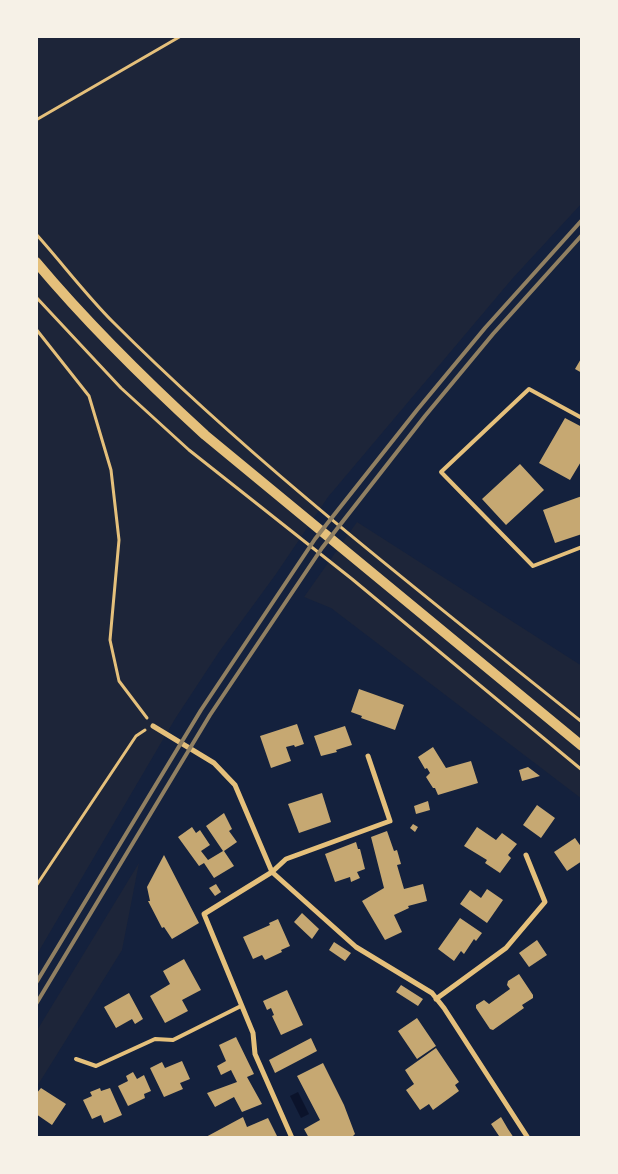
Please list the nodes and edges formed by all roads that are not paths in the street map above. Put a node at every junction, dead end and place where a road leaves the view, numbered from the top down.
1 (36, 262) edge
2 (582, 418) edge
3 (582, 547) edge
4 (153, 726) road end
5 (582, 746) edge
6 (368, 756) dead end
7 (526, 855) dead end
8 (272, 872) junction
9 (436, 999) junction
10 (241, 1006) junction
11 (76, 1059) dead end
12 (292, 1138) edge
13 (528, 1138) edge

1 - 5 main road
2 - 3 lane
4 - 8 street
6 - 8 street
7 - 9 street
8 - 9 street
8 - 10 street
9 - 13 street
10 - 11 lane
10 - 12 street

